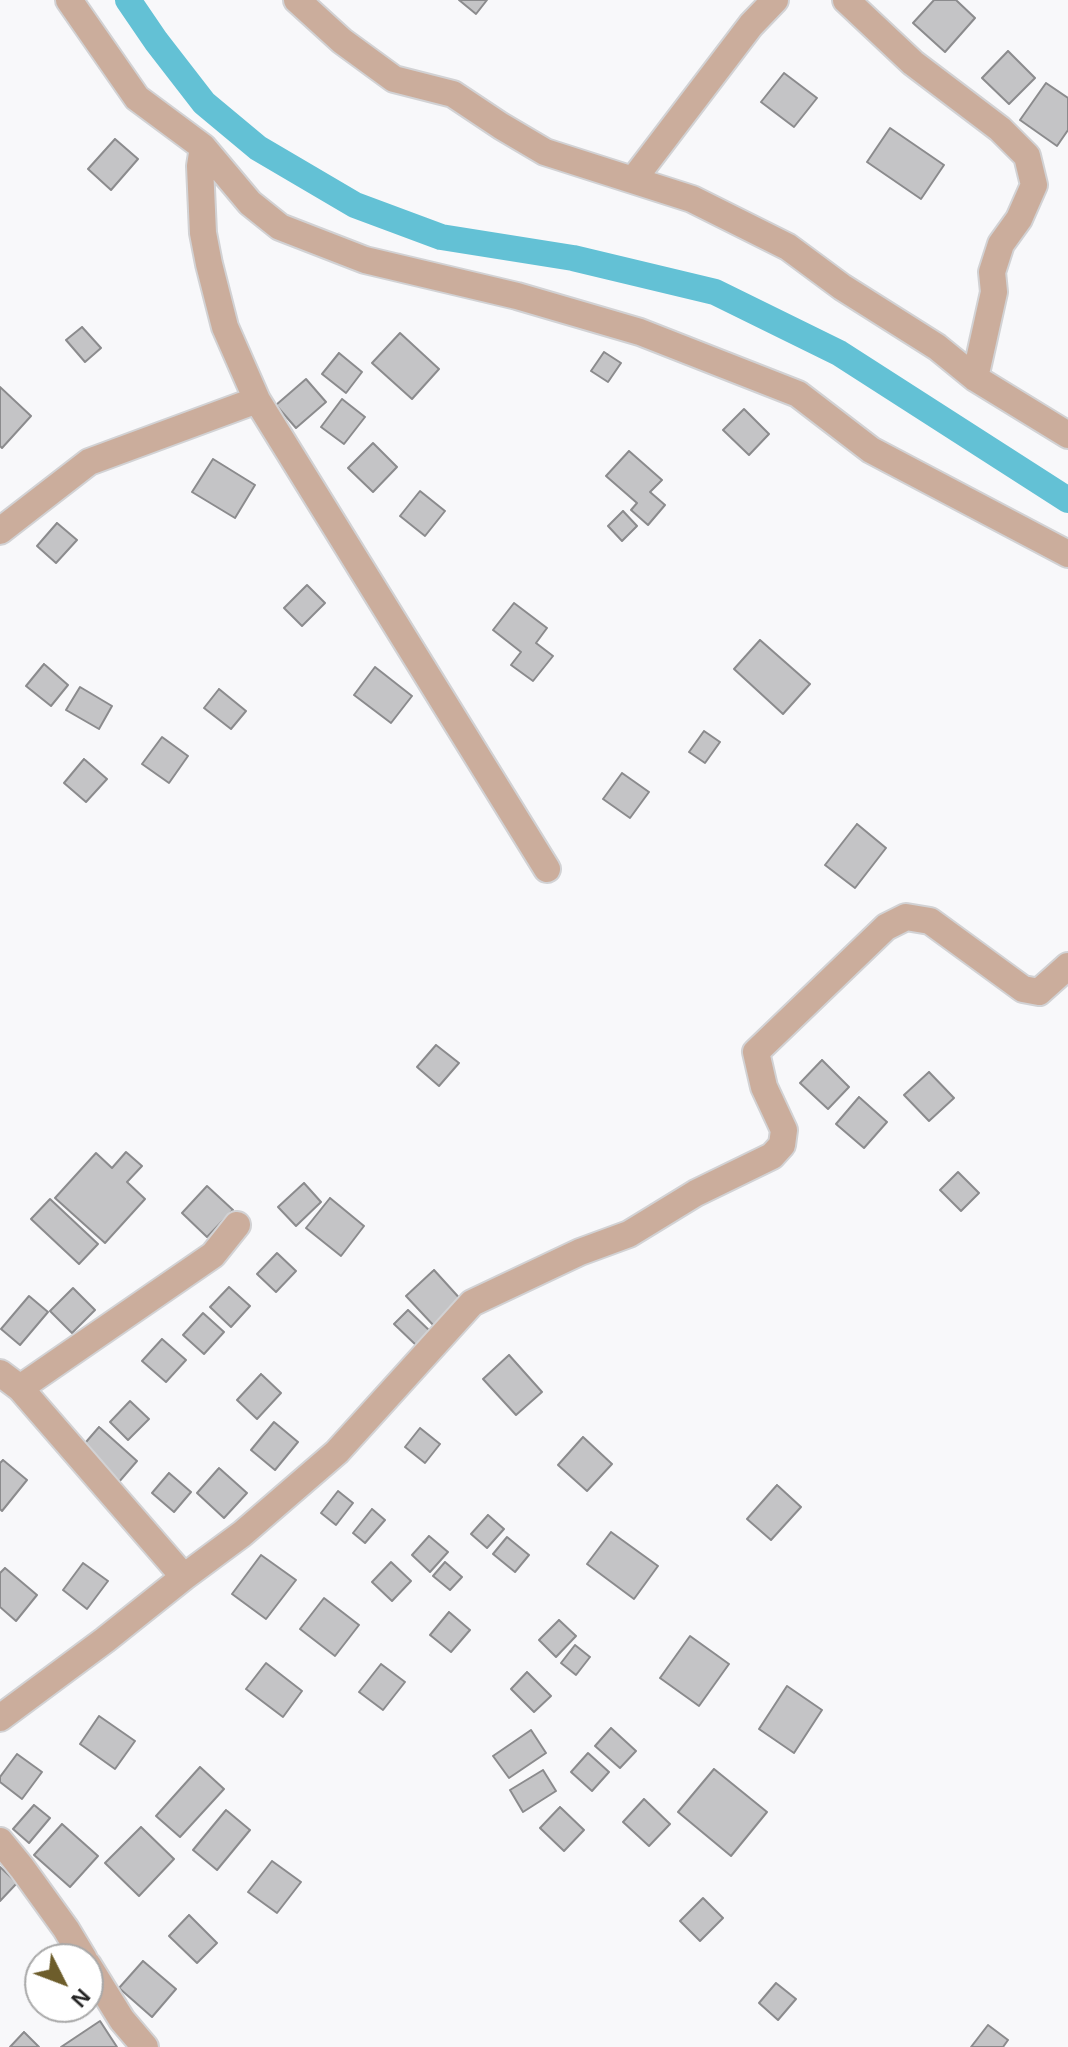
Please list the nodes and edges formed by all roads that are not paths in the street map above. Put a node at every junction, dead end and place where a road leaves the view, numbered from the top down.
1 (69, 0) edge
2 (297, 0) edge
3 (775, 0) edge
4 (846, 0) edge
5 (203, 147) junction
6 (633, 180) junction
7 (975, 378) junction
8 (257, 400) junction
9 (1068, 435) edge
10 (0, 531) edge
11 (1068, 554) edge
12 (547, 869) dead end
13 (1068, 966) edge
14 (237, 1225) dead end
15 (10, 1380) edge
16 (184, 1577) junction
17 (0, 1718) edge
18 (0, 1841) edge
19 (74, 1943) edge
20 (104, 1991) edge
21 (145, 2047) edge

1 - 5 street
2 - 6 street
3 - 6 street
4 - 7 street
5 - 8 street
5 - 11 street
6 - 7 street
7 - 9 street
8 - 10 street
8 - 12 street
13 - 16 street
14 - 15 street
15 - 16 street
16 - 17 street
18 - 19 street
20 - 21 street

